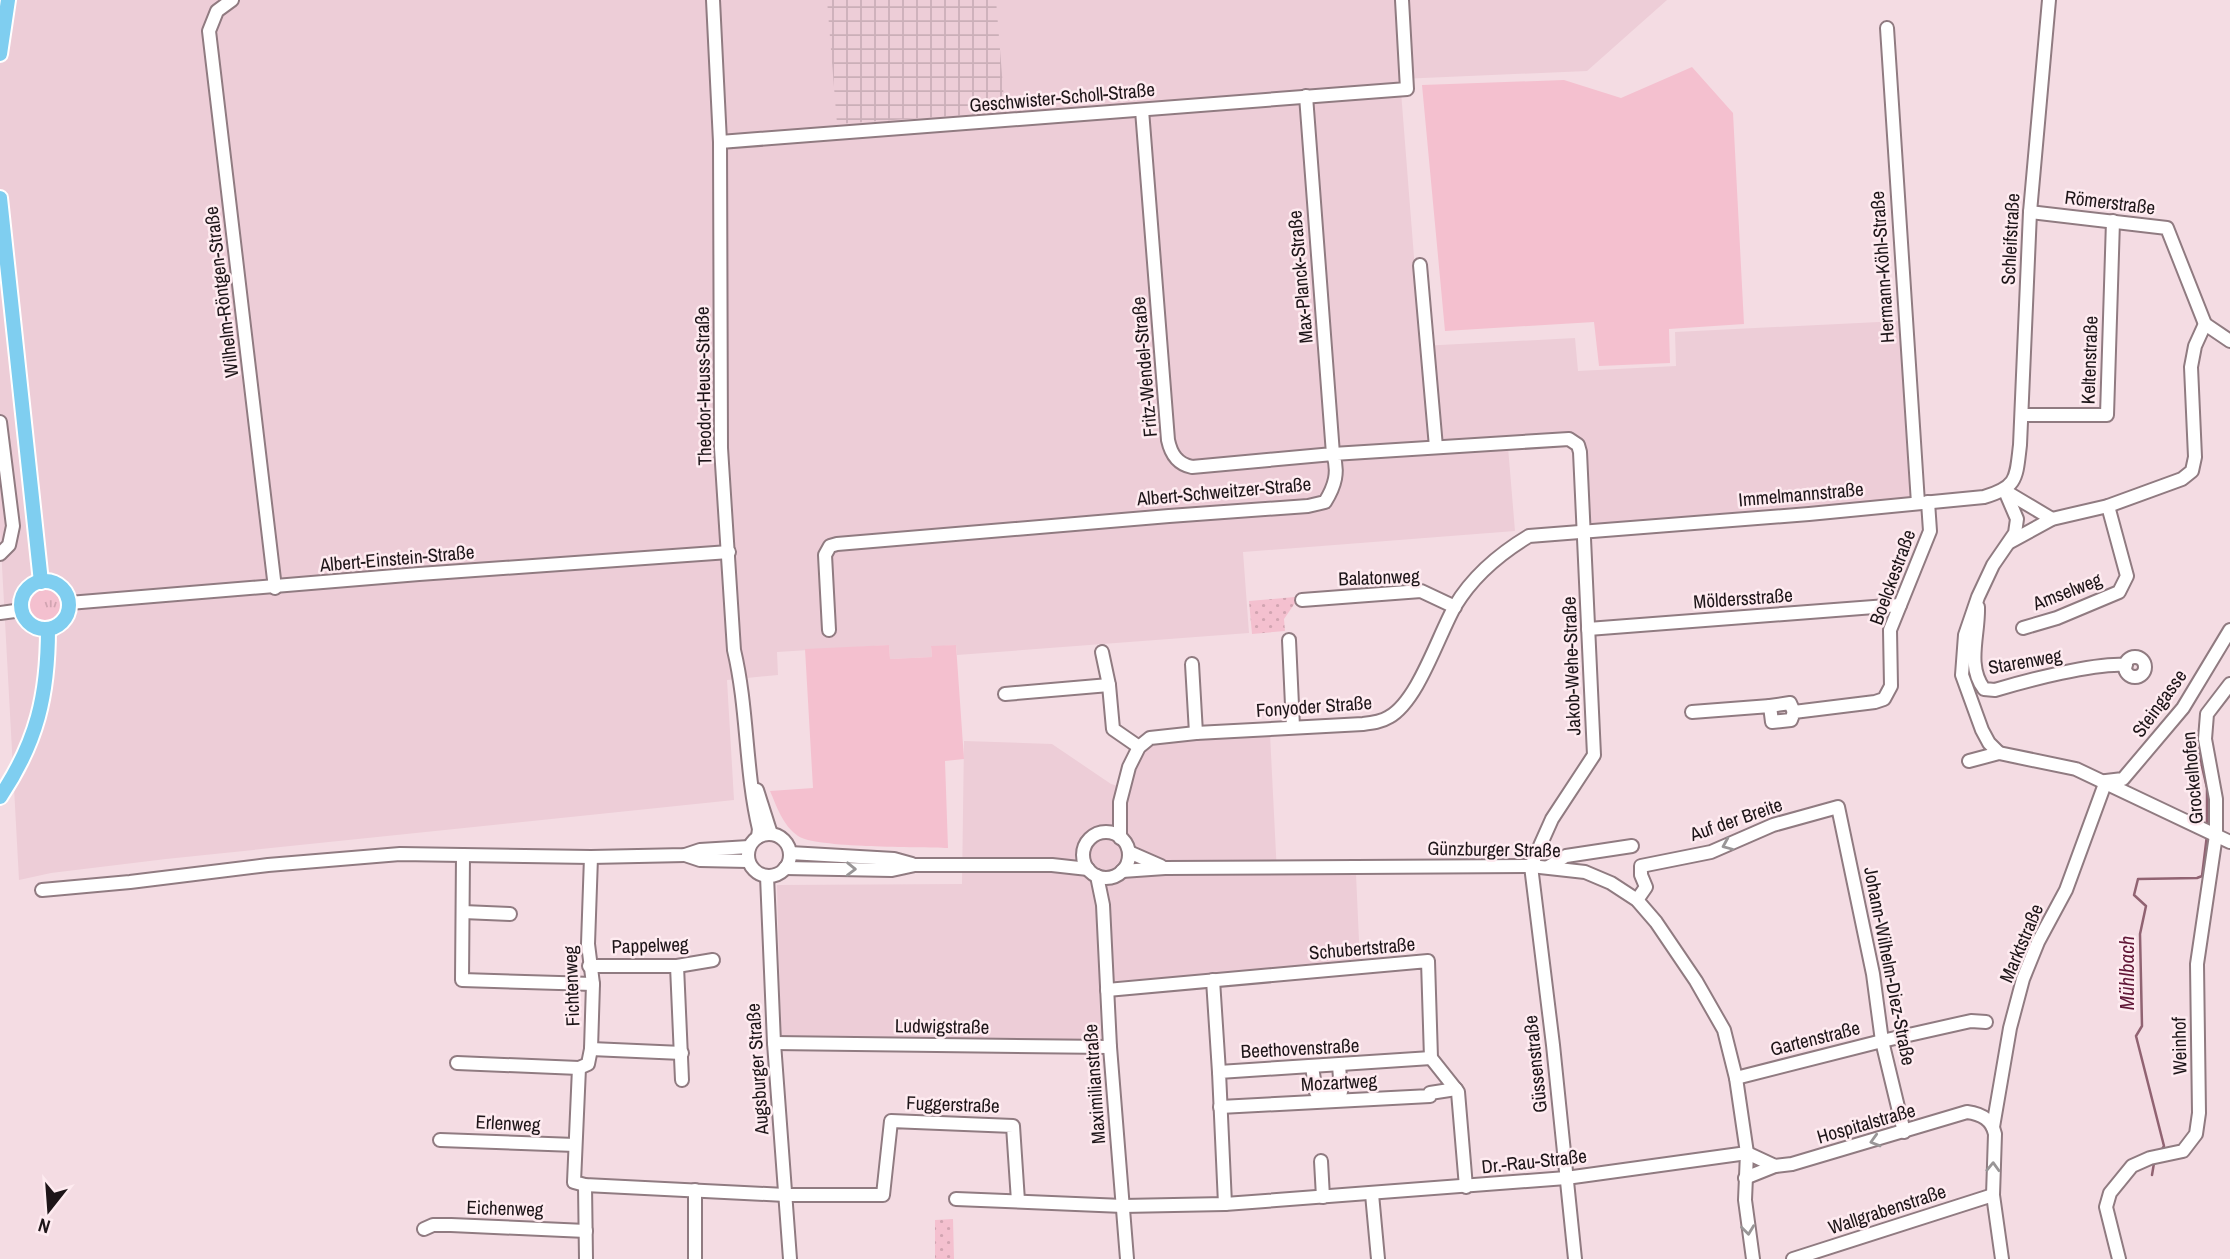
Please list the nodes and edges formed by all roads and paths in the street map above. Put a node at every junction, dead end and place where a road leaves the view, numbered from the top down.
1 (8, 0) edge
2 (232, 0) edge
3 (713, 0) edge
4 (1402, 0) edge
5 (2049, 0) edge
6 (1886, 28) dead end
7 (0, 54) edge
8 (1306, 96) junction
9 (1142, 110) junction
10 (720, 142) junction
11 (0, 198) edge
12 (2030, 212) junction
13 (2113, 221) junction
14 (1420, 265) dead end
15 (2205, 324) junction
16 (2230, 341) edge
17 (2022, 415) junction
18 (0, 422) edge
19 (1436, 447) junction
20 (1333, 454) junction
21 (2005, 491) junction
22 (1923, 503) junction
23 (2108, 506) junction
24 (2052, 519) junction
25 (1585, 531) junction
26 (2010, 542) junction
27 (729, 552) junction
28 (0, 554) edge
29 (41, 582) junction
30 (275, 588) junction
31 (1978, 597) junction
32 (1302, 600) dead end
33 (69, 603) junction
34 (1900, 605) junction
35 (1455, 607) junction
36 (22, 611) junction
37 (0, 613) edge
38 (2023, 628) dead end
39 (48, 629) junction
40 (1588, 629) junction
41 (829, 630) dead end
42 (2230, 630) edge
43 (1289, 640) dead end
44 (1102, 652) dead end
45 (1192, 664) dead end
46 (2126, 665) dead end
47 (2230, 684) edge
48 (1109, 685) junction
49 (1005, 694) dead end
50 (1692, 712) dead end
51 (1293, 727) junction
52 (1196, 733) junction
53 (1139, 747) junction
54 (1999, 753) junction
55 (1969, 761) dead end
56 (748, 771) junction
57 (2106, 781) junction
58 (0, 797) edge
59 (1119, 802) junction
60 (1838, 807) joint
61 (1103, 832) junction
62 (2211, 833) junction
63 (771, 834) junction
64 (1120, 838) junction
65 (2230, 842) edge
66 (1632, 846) dead end
67 (752, 848) junction
68 (1084, 851) junction
69 (1129, 852) junction
70 (790, 853) junction
71 (463, 855) junction
72 (591, 857) junction
73 (1052, 864) junction
74 (915, 865) junction
75 (1531, 866) junction
76 (1548, 867) junction
77 (785, 868) junction
78 (1165, 868) junction
79 (1122, 871) junction
80 (1098, 874) junction
81 (767, 876) junction
82 (42, 890) dead end
83 (1637, 900) junction
84 (463, 912) junction
85 (510, 914) dead end
86 (713, 961) dead end
87 (589, 966) junction
88 (677, 966) junction
89 (1213, 981) junction
90 (593, 984) junction
91 (1107, 990) junction
92 (1986, 1022) dead end
93 (1882, 1041) junction
94 (774, 1043) junction
95 (1110, 1048) junction
96 (591, 1049) junction
97 (682, 1053) junction
98 (1431, 1058) junction
99 (457, 1063) dead end
100 (1339, 1065) junction
101 (1312, 1067) junction
102 (579, 1068) junction
103 (1219, 1072) junction
104 (1736, 1079) junction
105 (682, 1080) dead end
106 (1456, 1089) junction
107 (2001, 1094) junction
108 (1220, 1107) junction
109 (1967, 1112) junction
110 (1990, 1123) junction
111 (1904, 1132) junction
112 (440, 1140) dead end
113 (575, 1146) junction
114 (1747, 1153) junction
115 (1321, 1161) dead end
116 (1775, 1166) junction
117 (1566, 1178) junction
118 (1745, 1178) junction
119 (585, 1185) junction
120 (1466, 1187) junction
121 (695, 1190) junction
122 (1372, 1194) junction
123 (785, 1195) junction
124 (1993, 1195) junction
125 (1324, 1197) junction
126 (956, 1199) dead end
127 (1018, 1201) junction
128 (1225, 1204) junction
129 (1123, 1206) junction
130 (424, 1229) dead end
131 (586, 1231) junction
132 (586, 1259) edge
133 (695, 1259) edge
134 (790, 1259) edge
135 (1127, 1259) edge
136 (1378, 1259) edge
137 (1575, 1259) edge
138 (1753, 1259) edge
139 (1793, 1259) edge
140 (2002, 1259) edge
141 (2119, 1259) edge

1 - 7 main road
2 - 30 street, Wilhelm-Röntgen-Straße
3 - 10 street, Theodor-Heuss-Straße
4 - 8 street, Geschwister-Scholl-Straße
5 - 12 street, Schleifstraße
6 - 22 street, Hermann-Köhl-Straße
8 - 9 street, Geschwister-Scholl-Straße
8 - 20 street, Max-Planck-Straße
9 - 10 street, Geschwister-Scholl-Straße
9 - 20 street, Fritz-Wendel-Straße
10 - 27 street, Theodor-Heuss-Straße
11 - 29 main road
12 - 13 street, Römerstraße
12 - 17 street, Schleifstraße
13 - 15 street, Römerstraße
13 - 17 street, Keltenstraße
14 - 19 street
15 - 16 street
15 - 23 street
17 - 21 street, Schleifstraße
18 - 28 street
19 - 20 street
19 - 25 street
20 - 41 street, Albert-Schweitzer-Straße
21 - 22 street, Immelmannstraße
21 - 24 street
21 - 26 street
22 - 25 street, Immelmannstraße
22 - 34 street, Boelckestraße
23 - 24 street
23 - 38 street, Amselweg
24 - 26 street
25 - 35 street, Fonyoder Straße
25 - 40 street, Jakob-Wehe-Straße
26 - 31 street
27 - 30 street, Albert-Einstein-Straße
27 - 56 street, Theodor-Heuss-Straße
29 - 33 main road
29 - 36 main road
30 - 33 street, Albert-Einstein-Straße
31 - 46 street, Starenweg
31 - 54 street
32 - 35 street, Balatonweg
33 - 39 main road
34 - 40 street, Möldersstraße
34 - 50 street, Boelckestraße
35 - 51 street, Fonyoder Straße
36 - 37 street
36 - 39 main road
39 - 58 main road
40 - 75 street, Jakob-Wehe-Straße
42 - 57 street, Steingasse
43 - 51 street
44 - 48 street
45 - 52 street
47 - 62 street, Grockelhofen
48 - 49 street
48 - 53 street
51 - 52 street, Fonyoder Straße
52 - 53 street, Fonyoder Straße
53 - 59 street
54 - 55 street
54 - 57 street
56 - 63 street, Theodor-Heuss-Straße
56 - 67 street, Theodor-Heuss-Straße
57 - 62 street
57 - 107 street, Marktstraße
59 - 61 street
59 - 64 street
60 -> 83 street, Auf der Breite
60 - 93 street, Johann-Wilhelm-Diez-Straße
61 - 64 street
61 - 68 street
62 - 65 street
62 - 141 street, Weinhof
63 - 67 street
63 - 70 street
64 - 69 street
66 - 76 street
67 - 72 street
67 - 81 street
68 - 73 street
68 - 80 street
69 - 78 street, Günzburger Straße
69 - 79 street
70 - 74 street
70 - 77 street
71 - 72 street
71 - 82 street
71 - 84 street
72 - 87 street, Fichtenweg
73 - 74 street
73 - 80 street
77 -> 74 street
75 - 76 street, Günzburger Straße
75 - 78 street, Günzburger Straße
75 - 117 street, Güssenstraße
76 - 83 street, Günzburger Straße
77 - 81 street
78 - 79 street, Günzburger Straße
79 - 80 street
80 - 91 street, Maximilianstraße
81 - 94 street, Augsburger Straße
83 - 104 street, Günzburger Straße
84 - 85 street
84 - 90 street
86 - 88 street, Pappelweg
87 - 88 street, Pappelweg
87 - 90 street, Fichtenweg
88 - 97 street
89 - 91 street, Schubertstraße
89 - 98 street, Schubertstraße
89 - 103 street
90 - 96 street, Fichtenweg
91 - 95 street, Maximilianstraße
92 - 93 street, Gartenstraße
93 - 104 street, Gartenstraße
93 - 111 street, Johann-Wilhelm-Diez-Straße
94 - 95 street, Ludwigstraße
94 - 123 street, Augsburger Straße
95 - 129 street, Maximilianstraße
96 - 97 street
96 - 102 street, Fichtenweg
97 - 105 street
98 - 100 street, Beethovenstraße
98 - 106 street
99 - 102 street
100 - 101 street, Beethovenstraße
100 - 101 street
101 - 103 street, Beethovenstraße
102 - 113 street, Fichtenweg
103 - 108 street, Beethovenstraße
104 - 114 street, Günzburger Straße
106 - 108 street, Mozartweg
106 - 120 street
107 - 109 street, Hospitalstraße
107 - 110 street, Marktstraße
108 - 128 street, Beethovenstraße
109 - 110 street
109 - 111 street, Hospitalstraße
124 -> 110 street, Marktstraße
111 -> 116 street, Hospitalstraße
112 - 113 street, Erlenweg
113 - 119 street, Fichtenweg
114 - 116 street
114 - 117 street, Dr.-Rau-Straße
114 - 118 street, Günzburger Straße
115 - 125 street
116 - 118 street, Hospitalstraße
117 - 120 street, Dr.-Rau-Straße
117 - 137 street, Güssenstraße
118 -> 138 street, Günzburger Straße
119 - 121 street
119 - 131 street
120 - 122 street, Dr.-Rau-Straße
121 - 123 street
121 - 133 street
122 - 125 street, Dr.-Rau-Straße
122 - 136 street
123 - 127 street, Fuggerstraße
123 - 134 street, Augsburger Straße
124 - 139 street, Wallgrabenstraße
124 - 140 street, Marktstraße
125 - 128 street, Dr.-Rau-Straße
126 - 127 street, Dr.-Rau-Straße
127 - 129 street, Dr.-Rau-Straße
128 - 129 street, Dr.-Rau-Straße
129 - 135 street, Maximilianstraße
130 - 131 street, Eichenweg
131 - 132 street

